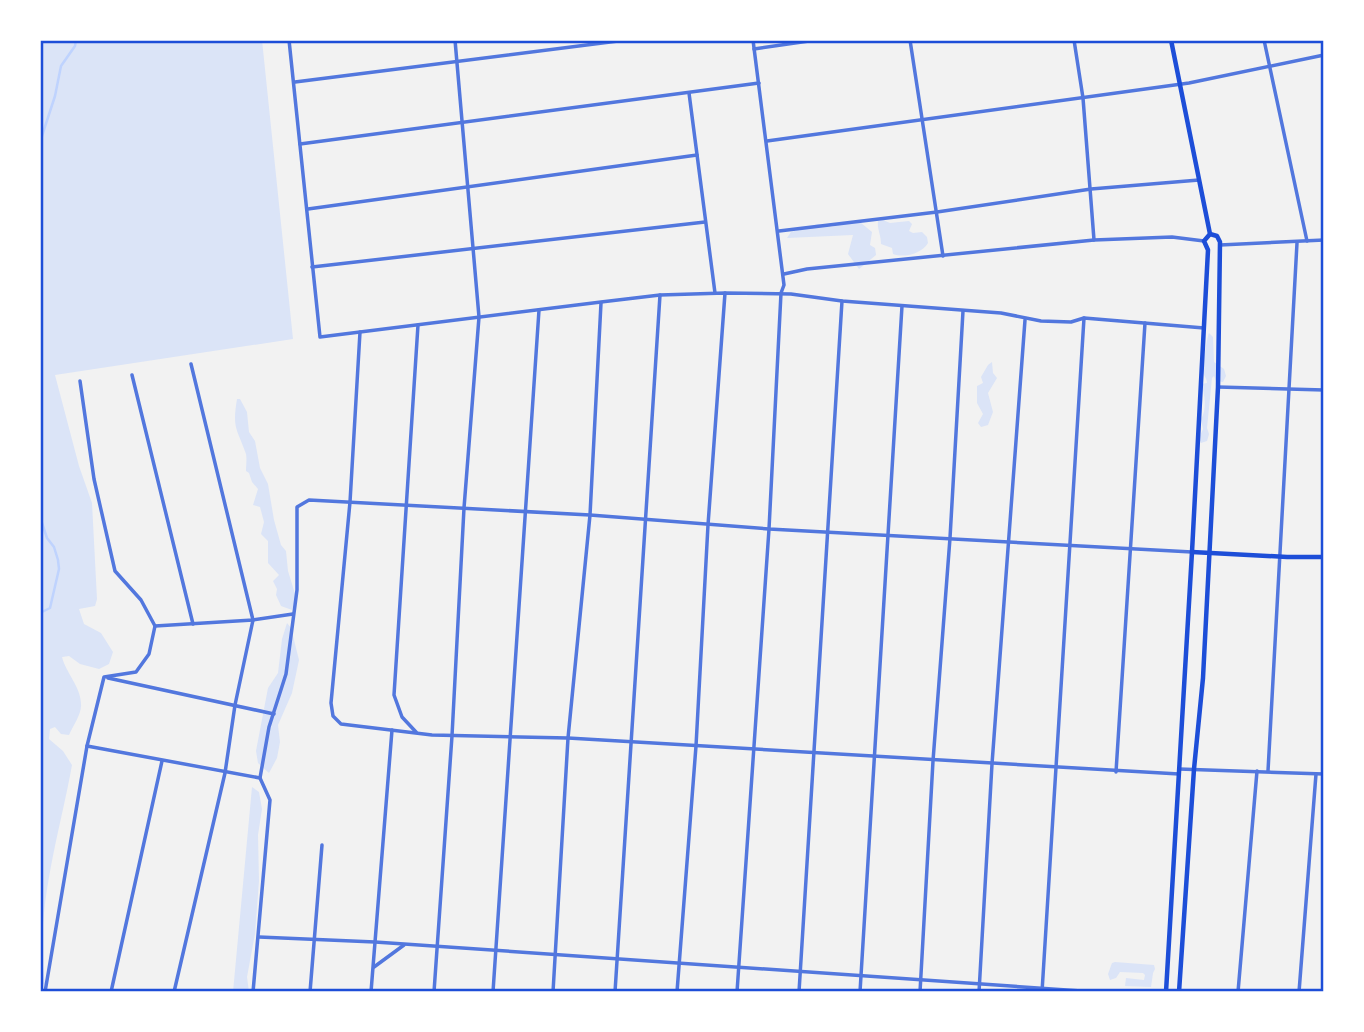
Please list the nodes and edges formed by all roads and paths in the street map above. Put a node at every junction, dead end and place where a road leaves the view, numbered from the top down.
1 (289, 40) edge
2 (455, 40) edge
3 (626, 40) edge
4 (753, 40) edge
5 (816, 40) edge
6 (910, 40) edge
7 (1074, 40) edge
8 (1171, 40) edge
9 (1264, 40) edge
10 (754, 49) junction
11 (1324, 55) edge
12 (457, 61) junction
13 (1270, 66) junction
14 (295, 82) junction
15 (759, 83) junction
16 (1181, 84) junction
17 (689, 93) junction
18 (1083, 98) junction
19 (923, 120) junction
20 (462, 123) junction
21 (767, 141) junction
22 (300, 144) junction
23 (697, 155) junction
24 (1199, 180) junction
25 (468, 187) junction
26 (1091, 188) junction
27 (308, 209) junction
28 (937, 212) junction
29 (705, 222) junction
30 (779, 231) junction
31 (1210, 234) junction
32 (1094, 240) junction
33 (1324, 240) edge
34 (1204, 241) junction
35 (1307, 241) junction
36 (1297, 243) junction
37 (1220, 245) junction
38 (475, 247) junction
39 (1208, 250) junction
40 (943, 256) junction
41 (312, 267) junction
42 (784, 274) junction
43 (715, 293) junction
44 (725, 293) junction
45 (781, 293) junction
46 (660, 295) junction
47 (842, 300) junction
48 (601, 302) junction
49 (902, 305) junction
50 (538, 310) junction
51 (963, 311) junction
52 (479, 317) junction
53 (1084, 318) junction
54 (1025, 319) junction
55 (1145, 323) junction
56 (418, 325) junction
57 (1204, 328) junction
58 (360, 332) junction
59 (191, 364) dead end
60 (132, 375) dead end
61 (80, 381) dead end
62 (1218, 387) junction
63 (1289, 389) junction
64 (1324, 390) edge
65 (350, 502) junction
66 (406, 505) junction
67 (464, 508) junction
68 (526, 512) junction
69 (590, 515) junction
70 (645, 521) junction
71 (708, 525) junction
72 (769, 528) junction
73 (829, 532) junction
74 (889, 535) junction
75 (950, 538) junction
76 (1008, 541) junction
77 (1069, 545) junction
78 (1130, 548) junction
79 (1192, 552) junction
80 (1209, 553) junction
81 (1280, 557) junction
82 (1324, 557) edge
83 (293, 614) junction
84 (253, 620) junction
85 (193, 624) junction
86 (155, 626) junction
87 (104, 677) junction
88 (235, 705) junction
89 (274, 714) junction
90 (392, 730) junction
91 (417, 733) junction
92 (452, 736) junction
93 (509, 736) junction
94 (568, 738) junction
95 (631, 742) junction
96 (87, 746) junction
97 (696, 746) junction
98 (752, 749) junction
99 (813, 753) junction
100 (874, 757) junction
101 (162, 761) junction
102 (933, 761) junction
103 (992, 764) junction
104 (1055, 768) junction
105 (1194, 769) junction
106 (1257, 771) junction
107 (1268, 771) junction
108 (1116, 772) junction
109 (1179, 772) junction
110 (225, 773) junction
111 (1315, 774) junction
112 (1324, 774) edge
113 (260, 778) junction
114 (322, 845) dead end
115 (259, 937) junction
116 (314, 939) junction
117 (375, 942) junction
118 (404, 944) junction
119 (437, 947) junction
120 (496, 952) junction
121 (555, 955) junction
122 (617, 958) junction
123 (678, 962) junction
124 (739, 967) junction
125 (373, 968) junction
126 (800, 971) junction
127 (861, 975) junction
128 (921, 979) junction
129 (980, 982) junction
130 (1042, 989) edge
131 (45, 992) edge
132 (111, 992) edge
133 (174, 992) edge
134 (253, 992) edge
135 (310, 992) edge
136 (371, 992) edge
137 (434, 992) edge
138 (494, 992) edge
139 (553, 992) edge
140 (615, 992) edge
141 (677, 992) edge
142 (737, 992) edge
143 (799, 992) edge
144 (860, 992) edge
145 (920, 992) edge
146 (979, 992) edge
147 (1096, 992) edge
148 (1166, 992) edge
149 (1179, 992) edge
150 (1238, 992) edge
151 (1299, 992) edge

1 - 14 street
2 - 12 street
3 - 12 street
4 - 10 street
5 - 10 street
6 - 19 street
7 - 18 street
8 - 16 main road
9 - 13 street
10 - 15 street
11 - 13 street
12 - 14 street
12 - 20 street
13 - 16 street
13 - 35 street
14 - 22 street
15 - 17 street
15 - 21 street
16 - 18 street
16 - 24 main road
17 - 20 street
17 - 23 street
18 - 19 street
18 - 26 street
19 - 21 street
19 - 28 street
20 - 22 street
20 - 25 street
21 - 30 street
22 - 27 street
23 - 25 street
23 - 29 street
24 - 26 street
24 - 31 main road
25 - 27 street
25 - 38 street
26 - 28 street
26 - 32 street
27 - 41 street
28 - 30 street
28 - 40 street
29 - 38 street
29 - 43 street
30 - 42 street
31 - 34 main road
31 - 37 main road
32 - 34 street
32 - 40 street
33 - 35 street
34 - 39 main road
35 - 36 street
36 - 37 street
36 - 63 street
37 - 39 main road
37 - 62 main road
38 - 41 street
38 - 52 street
39 - 57 main road
40 - 42 street
41 - 58 street
42 - 45 street
43 - 44 street
43 - 46 street
44 - 45 street
44 - 71 street
45 - 47 street
45 - 72 street
46 - 48 street
46 - 70 street
47 - 49 street
47 - 73 street
48 - 50 street
48 - 69 street
49 - 51 street
49 - 74 street
50 - 52 street
50 - 68 street
51 - 54 street
51 - 75 street
52 - 56 street
52 - 67 street
53 - 54 street
53 - 55 street
53 - 77 street
54 - 76 street
55 - 57 street
55 - 78 street
56 - 58 street
56 - 66 street
57 - 79 main road
58 - 65 street
59 - 84 street
60 - 85 street
61 - 86 street
62 - 63 street
62 - 80 main road
63 - 64 street
63 - 81 street
65 - 66 street
65 - 83 street
65 - 90 street
66 - 67 street
66 - 91 street
67 - 68 street
67 - 92 street
68 - 69 street
68 - 93 street
69 - 70 street
69 - 94 street
70 - 71 street
70 - 95 street
71 - 72 street
71 - 97 street
72 - 73 street
72 - 98 street
73 - 74 street
73 - 99 street
74 - 75 street
74 - 100 street
75 - 76 street
75 - 102 street
76 - 77 street
76 - 103 street
77 - 78 street
77 - 104 street
78 - 79 street
78 - 108 street
79 - 80 main road
79 - 109 main road
80 - 81 main road
80 - 105 main road
81 - 82 main road
81 - 107 street
83 - 84 street
83 - 89 street
84 - 85 street
84 - 88 street
85 - 86 street
86 - 87 street
87 - 88 street
87 - 96 street
88 - 89 street
88 - 110 street
89 - 113 street
90 - 91 street
90 - 117 street
91 - 92 street
92 - 93 street
92 - 119 street
93 - 94 street
93 - 120 street
94 - 95 street
94 - 121 street
95 - 97 street
95 - 122 street
96 - 101 street
96 - 131 street
97 - 98 street
97 - 123 street
98 - 99 street
98 - 124 street
99 - 100 street
99 - 126 street
100 - 102 street
100 - 127 street
101 - 110 street
101 - 132 street
102 - 103 street
102 - 128 street
103 - 104 street
103 - 129 street
104 - 108 street
104 - 130 street
105 - 106 street
105 - 109 street
105 - 149 main road
106 - 107 street
106 - 150 street
107 - 111 street
108 - 109 street
109 - 148 main road
110 - 113 street
110 - 133 street
111 - 112 street
111 - 151 street
113 - 115 street
114 - 116 street
115 - 116 street
115 - 134 street
116 - 117 street
116 - 135 street
117 - 118 street
117 - 125 street
118 - 119 street
118 - 125 street
119 - 120 street
119 - 137 street
120 - 121 street
120 - 138 street
121 - 122 street
121 - 139 street
122 - 123 street
122 - 140 street
123 - 124 street
123 - 141 street
124 - 126 street
124 - 142 street
125 - 136 street
126 - 127 street
126 - 143 street
127 - 128 street
127 - 144 street
128 - 129 street
128 - 145 street
129 - 130 street
129 - 146 street
130 - 147 street

